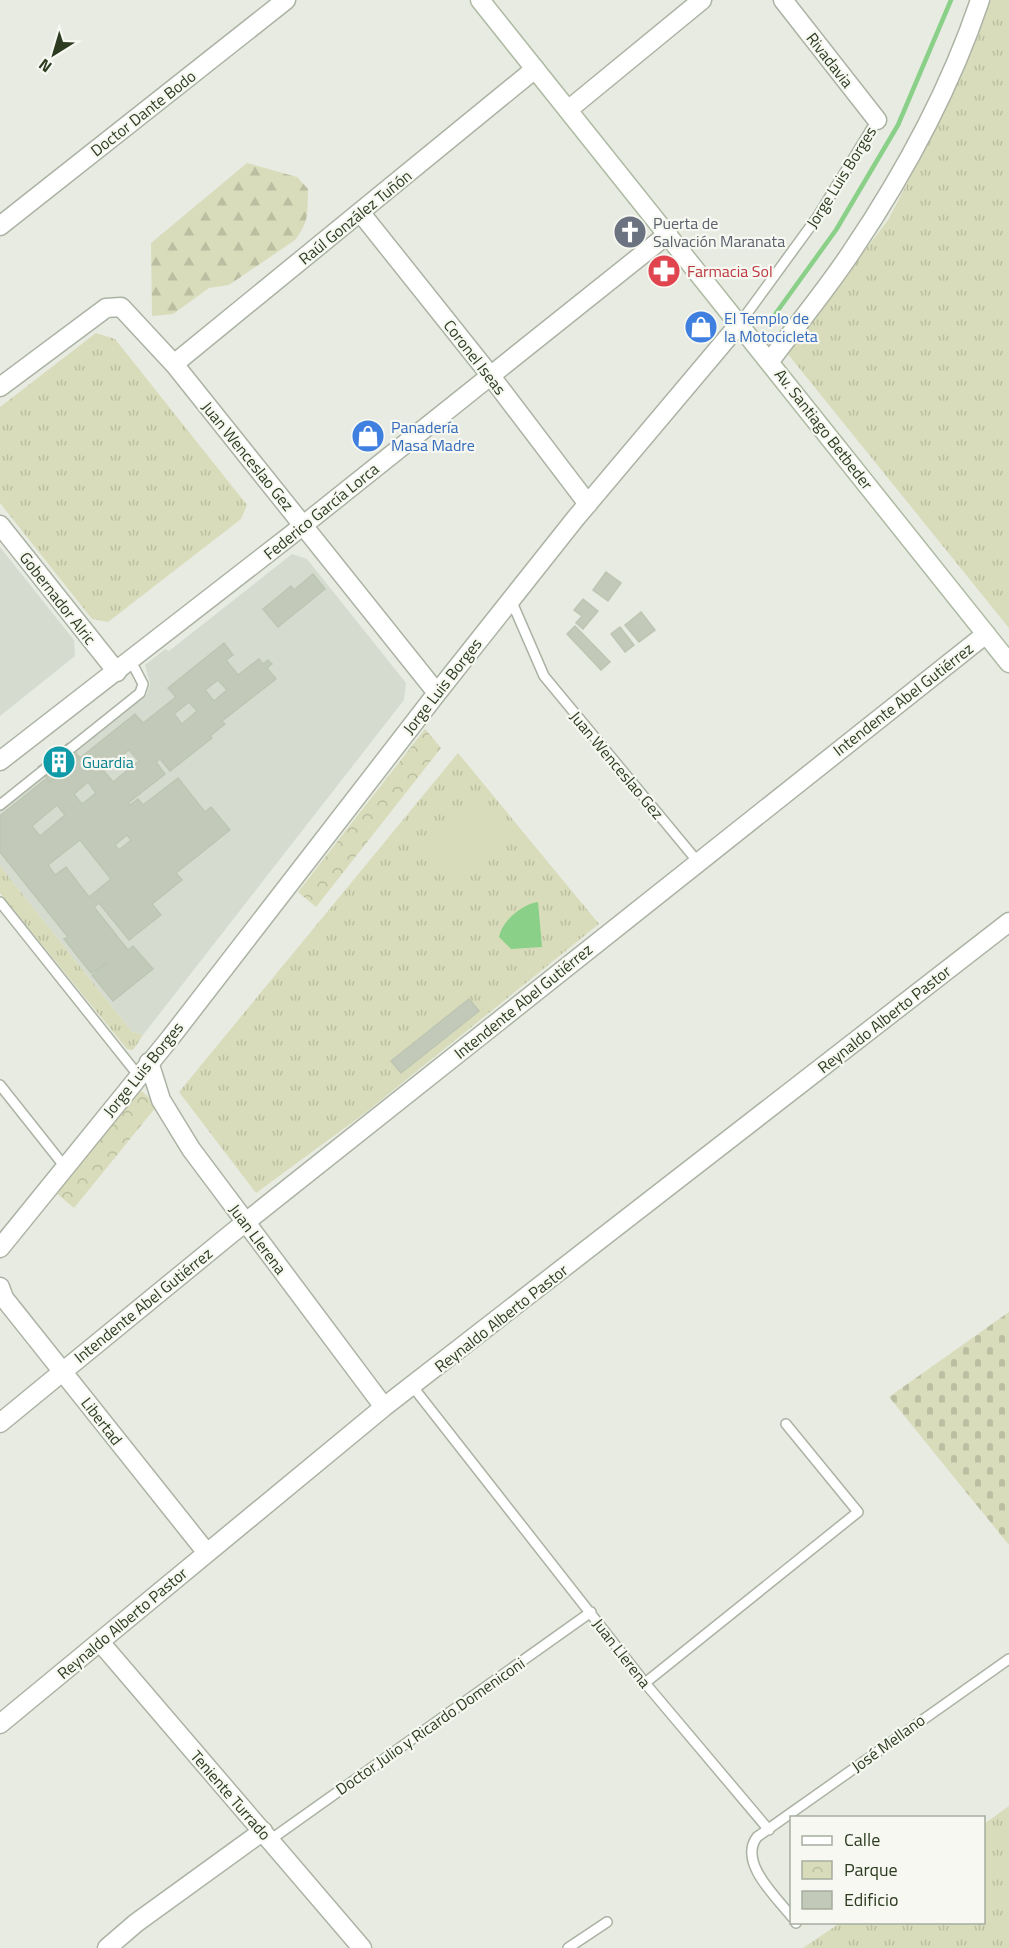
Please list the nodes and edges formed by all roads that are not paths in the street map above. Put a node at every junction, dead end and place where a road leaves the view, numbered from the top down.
1 (286, 0) edge
2 (480, 0) edge
3 (702, 0) edge
4 (783, 0) edge
5 (980, 0) edge
6 (535, 69) junction
7 (568, 110) junction
8 (877, 120) joint
9 (360, 212) junction
10 (0, 226) edge
11 (668, 234) junction
12 (740, 323) junction
13 (770, 361) junction
14 (174, 364) junction
15 (490, 375) junction
16 (0, 387) edge
17 (588, 504) junction
18 (0, 525) edge
19 (303, 525) junction
20 (511, 599) junction
21 (986, 634) junction
22 (1008, 659) edge
23 (124, 666) junction
24 (437, 693) junction
25 (0, 761) edge
26 (0, 805) edge
27 (698, 862) junction
28 (1, 905) edge
29 (1009, 922) edge
30 (144, 1068) junction
31 (0, 1085) edge
32 (65, 1167) junction
33 (245, 1223) junction
34 (0, 1248) edge
35 (0, 1287) edge
36 (61, 1371) junction
37 (412, 1388) junction
38 (384, 1407) junction
39 (0, 1423) edge
40 (786, 1424) dead end
41 (207, 1553) junction
42 (591, 1612) junction
43 (100, 1642) junction
44 (1009, 1659) edge
45 (645, 1683) junction
46 (0, 1724) edge
47 (769, 1830) junction
48 (266, 1835) junction
49 (790, 1914) edge
50 (607, 1922) dead end
51 (107, 1948) edge
52 (362, 1948) edge
53 (568, 1948) edge

1 - 10 street, Doctor Dante Bodo
2 - 6 street, Av. Santiago Betbeder
3 - 7 street
4 - 8 street, Rivadavia
5 - 13 street
6 - 7 street, Av. Santiago Betbeder
6 - 9 street, Raúl González Tuñón
7 - 11 street, Av. Santiago Betbeder
8 - 12 lane, Jorge Luis Borges
9 - 14 street, Raúl González Tuñón
9 - 15 street, Coronel Iseas
11 - 12 street, Av. Santiago Betbeder
11 - 15 street, Federico García Lorca
12 - 13 street, Av. Santiago Betbeder
12 - 17 street, Jorge Luis Borges
13 - 21 street, Av. Santiago Betbeder
14 - 16 street, Juan Wenceslao Gez
14 - 19 street, Juan Wenceslao Gez
15 - 17 street, Coronel Iseas
15 - 19 street, Federico García Lorca
17 - 20 street, Jorge Luis Borges
18 - 23 street, Gobernador Alric
19 - 23 street, Federico García Lorca
19 - 24 street, Juan Wenceslao Gez
20 - 24 street, Jorge Luis Borges
20 - 27 lane, Juan Wenceslao Gez
21 - 22 street, Av. Santiago Betbeder
21 - 27 street, Intendente Abel Gutiérrez
23 - 25 street, Federico García Lorca
23 - 26 lane
24 - 30 street, Jorge Luis Borges
27 - 33 street, Intendente Abel Gutiérrez
28 - 30 lane, Juan Llerena
29 - 37 street, Reynaldo Alberto Pastor
30 - 32 street, Jorge Luis Borges
30 - 33 street, Juan Llerena
31 - 32 lane
32 - 34 street, Jorge Luis Borges
33 - 36 street, Intendente Abel Gutiérrez
33 - 38 street, Juan Llerena
35 - 36 street, Libertad
36 - 39 street, Intendente Abel Gutiérrez
36 - 41 street, Libertad
37 - 38 street, Reynaldo Alberto Pastor
37 - 42 lane, Juan Llerena
38 - 41 street, Reynaldo Alberto Pastor
40 - 45 lane
41 - 43 street, Reynaldo Alberto Pastor
42 - 45 lane, Juan Llerena
42 - 48 lane, Doctor Julio y Ricardo Domeniconi
43 - 46 street, Reynaldo Alberto Pastor
43 - 48 street, Teniente Turrado
44 - 47 lane, José Mellano
45 - 47 lane, Juan Llerena
47 - 49 lane
48 - 51 street, Doctor Julio y Ricardo Domeniconi
48 - 52 street, Teniente Turrado
50 - 53 lane

